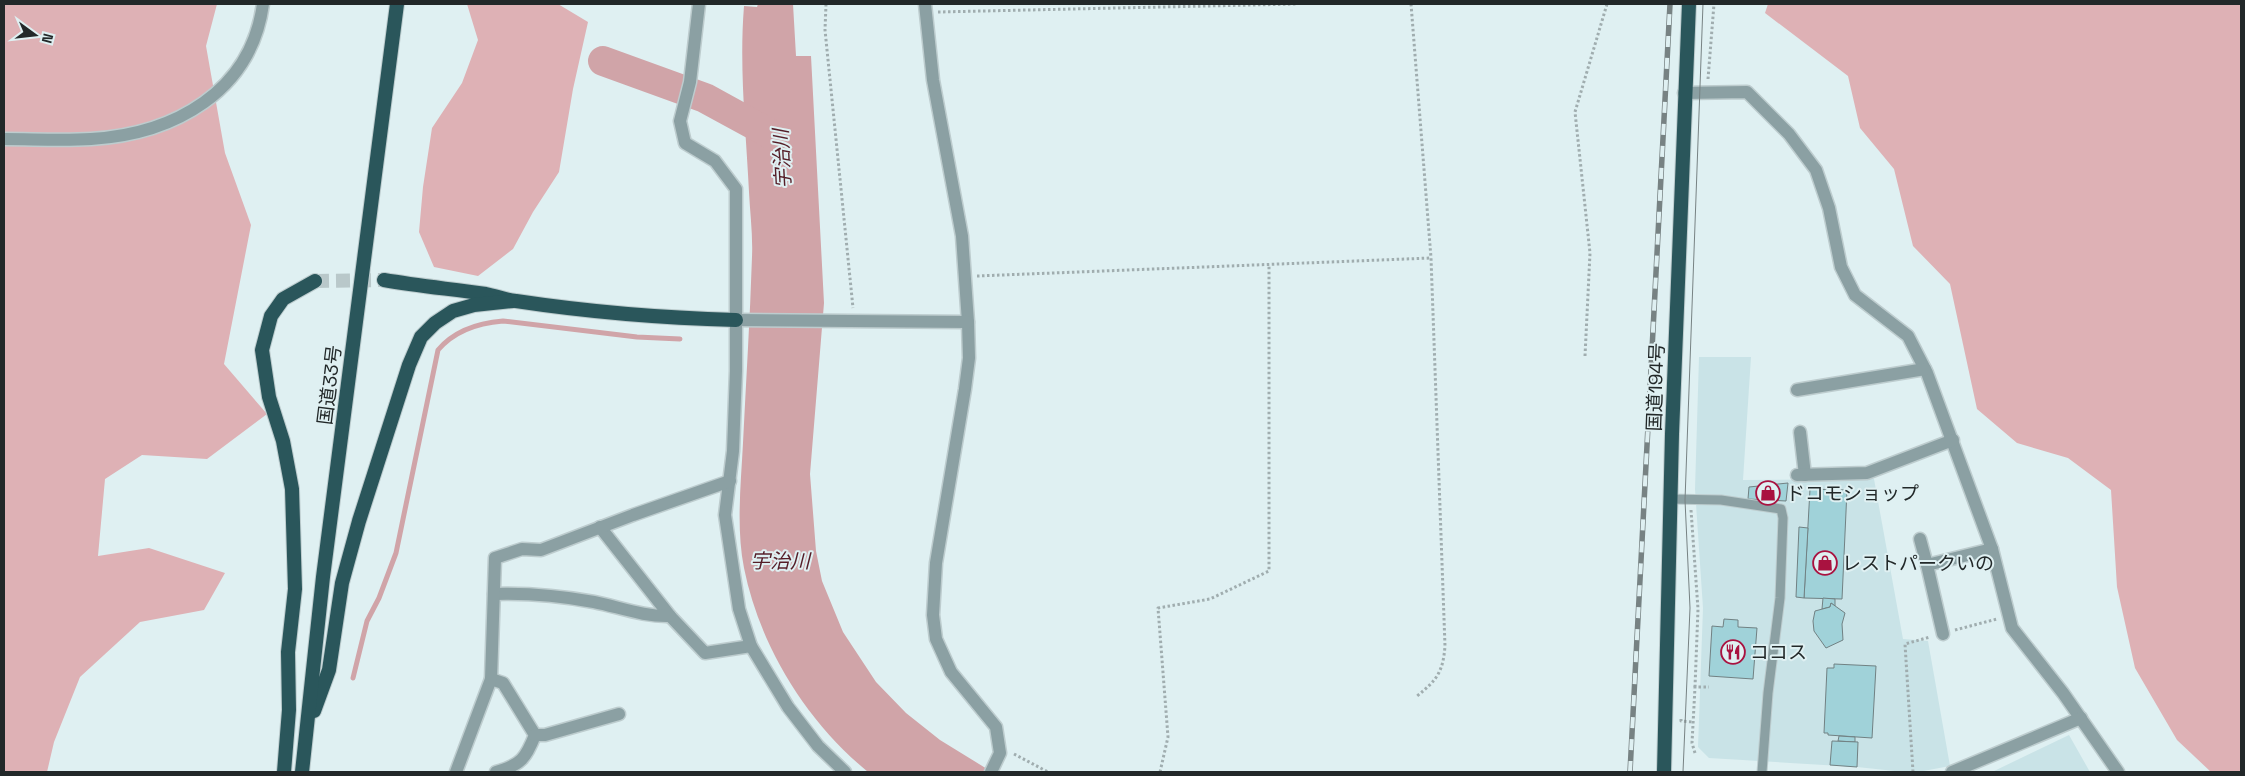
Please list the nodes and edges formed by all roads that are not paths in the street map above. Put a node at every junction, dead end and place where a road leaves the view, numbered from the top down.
1 (263, 4) edge
2 (397, 4) edge
3 (699, 4) edge
4 (1689, 4) edge
5 (925, 8) edge
6 (1684, 93) junction
7 (4, 139) edge
8 (384, 280) tunnel mouth
9 (315, 281) tunnel mouth
10 (513, 301) junction
11 (736, 320) junction
12 (968, 322) junction
13 (1925, 368) junction
14 (1797, 390) dead end
15 (1800, 432) dead end
16 (1953, 440) junction
17 (730, 481) junction
18 (1670, 500) junction
19 (600, 527) junction
20 (1920, 539) dead end
21 (1992, 549) junction
22 (1927, 565) junction
23 (494, 594) junction
24 (670, 616) junction
25 (1943, 634) road end
26 (752, 646) junction
27 (491, 678) junction
28 (619, 714) dead end
29 (2081, 718) junction
30 (306, 733) junction
31 (535, 735) junction
32 (284, 772) edge
33 (302, 772) edge
34 (456, 772) edge
35 (496, 772) edge
36 (845, 772) edge
37 (991, 772) edge
38 (1664, 772) edge
39 (1672, 772) edge
40 (1762, 772) edge
41 (1952, 772) edge
42 (2118, 772) edge

1 - 7 street
2 - 30 highway, 国道33号
3 - 11 street
4 - 6 highway, 国道194号
5 - 12 street
6 - 13 street
6 - 18 highway, 国道194号
8 - 10 highway
9 - 32 highway
10 - 11 highway
10 - 30 highway
11 - 12 street
11 - 17 street
12 - 37 street
13 - 14 street
13 - 16 street
15 - 16 street
16 - 21 street
17 - 19 street
17 - 26 street
18 - 38 highway, 国道194号
18 - 40 lane
19 - 23 street
19 - 24 street
20 - 22 street
21 - 22 street
21 - 29 street
22 - 25 street
23 - 24 street
23 - 27 street
24 - 26 street
26 - 36 street
27 - 31 street
27 - 34 street
28 - 31 street
29 - 41 street
29 - 42 street
30 - 33 highway, 国道33号
31 - 35 street
38 - 39 street

